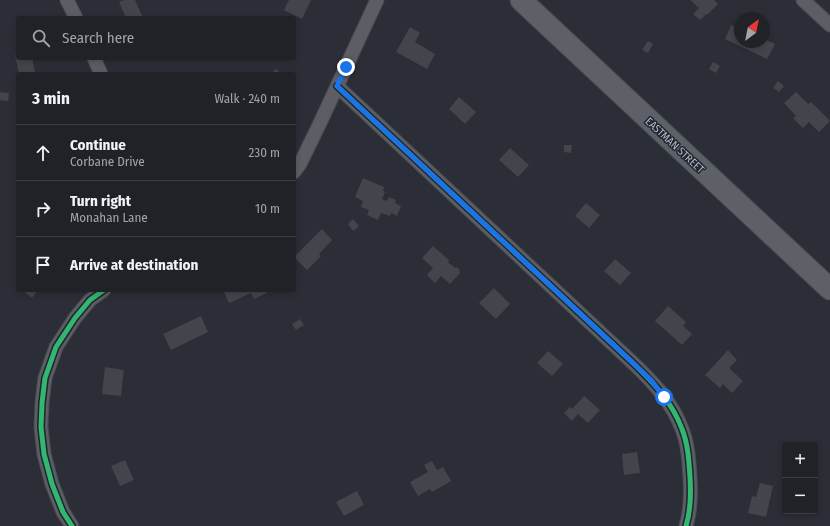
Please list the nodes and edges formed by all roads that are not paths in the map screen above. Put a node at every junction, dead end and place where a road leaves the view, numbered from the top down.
1 (67, 0) edge
2 (377, 0) edge
3 (521, 0) edge
4 (803, 0) edge
5 (75, 16) edge
6 (830, 26) edge
7 (95, 60) edge
8 (100, 72) edge
9 (337, 86) junction
10 (296, 169) edge
11 (830, 289) edge
12 (101, 292) edge
13 (72, 526) edge
14 (686, 526) edge

1 - 5 street
2 - 9 street
3 - 11 main road, EASTMAN STREET
4 - 6 street
7 - 8 street
9 - 10 street
9 - 14 street
12 - 13 street

